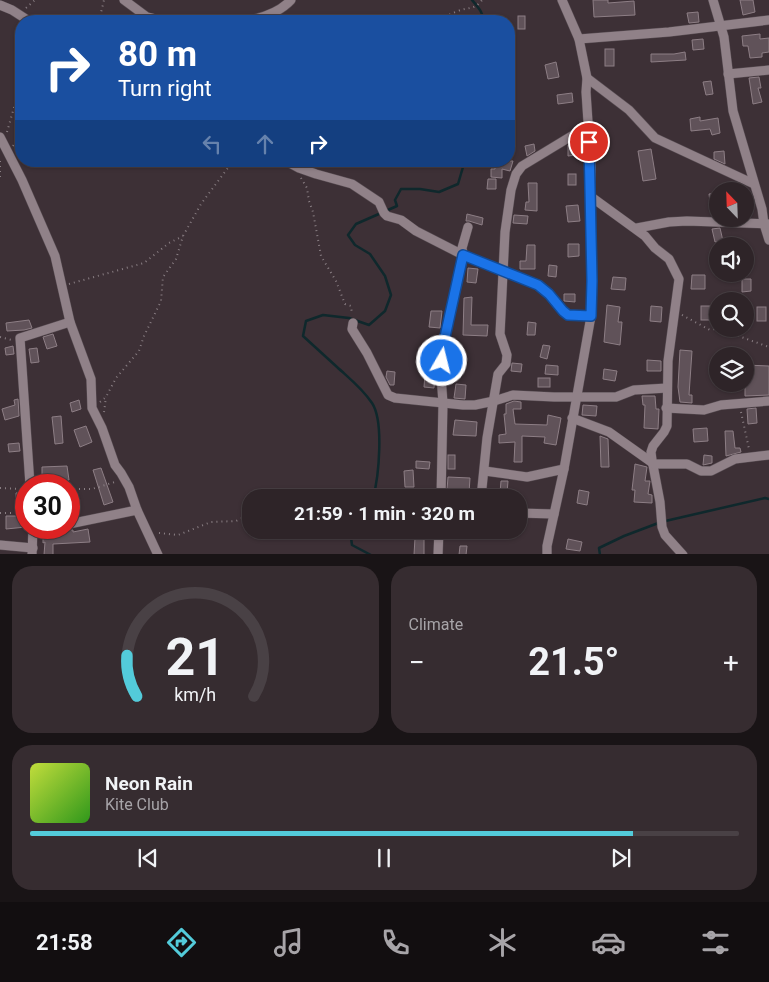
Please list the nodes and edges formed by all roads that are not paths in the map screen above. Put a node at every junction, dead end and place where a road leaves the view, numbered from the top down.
1 (124, 0) edge
2 (291, 0) edge
3 (562, 0) edge
4 (713, 0) edge
5 (0, 5) edge
6 (18, 15) edge
7 (144, 15) edge
8 (267, 15) edge
9 (769, 20) edge
10 (722, 26) junction
11 (579, 39) junction
12 (769, 70) edge
13 (728, 74) junction
14 (587, 78) junction
15 (588, 126) junction
16 (2, 151) edge
17 (297, 167) edge
18 (750, 182) edge
19 (753, 182) edge
20 (754, 184) edge
21 (590, 196) junction
22 (766, 224) edge
23 (468, 227) dead end
24 (637, 228) junction
25 (769, 240) edge
26 (463, 255) junction
27 (504, 271) junction
28 (591, 316) junction
29 (352, 319) road end
30 (70, 322) junction
31 (667, 388) junction
32 (576, 396) junction
33 (494, 401) junction
34 (769, 401) edge
35 (443, 403) junction
36 (666, 408) junction
37 (572, 418) junction
38 (769, 455) edge
39 (654, 464) junction
40 (564, 469) junction
41 (485, 471) junction
42 (29, 474) edge
43 (441, 489) edge
44 (482, 489) edge
45 (137, 510) junction
46 (527, 513) edge
47 (554, 514) junction
48 (80, 522) edge
49 (439, 539) edge
50 (0, 546) edge
51 (33, 551) edge
52 (158, 554) edge
53 (438, 554) edge
54 (547, 554) edge
55 (683, 554) edge

1 - 7 street
2 - 8 street
3 - 11 street
4 - 10 street
5 - 6 street
9 - 10 street
10 - 11 street
10 - 13 street
11 - 14 street
12 - 13 street
13 - 19 street
14 - 15 street
14 - 18 street
15 - 21 street
15 - 27 street
16 - 30 street
17 - 26 street
20 - 22 street
21 - 24 street
21 - 28 street
22 - 24 street
22 - 25 street
23 - 26 street
24 - 31 street
26 - 27 street
26 - 35 street
27 - 28 street
27 - 33 street
28 - 32 street
29 - 35 street
30 - 42 street
30 - 45 street
31 - 32 street
31 - 36 street
32 - 33 street
32 - 37 street
33 - 35 street
33 - 41 street
34 - 36 street
35 - 43 street
36 - 39 street
37 - 39 street
37 - 40 street
38 - 39 street
39 - 55 street
40 - 41 street
40 - 47 street
41 - 44 street
45 - 48 street
45 - 52 street
46 - 47 street
47 - 54 street
49 - 53 street
50 - 51 street

